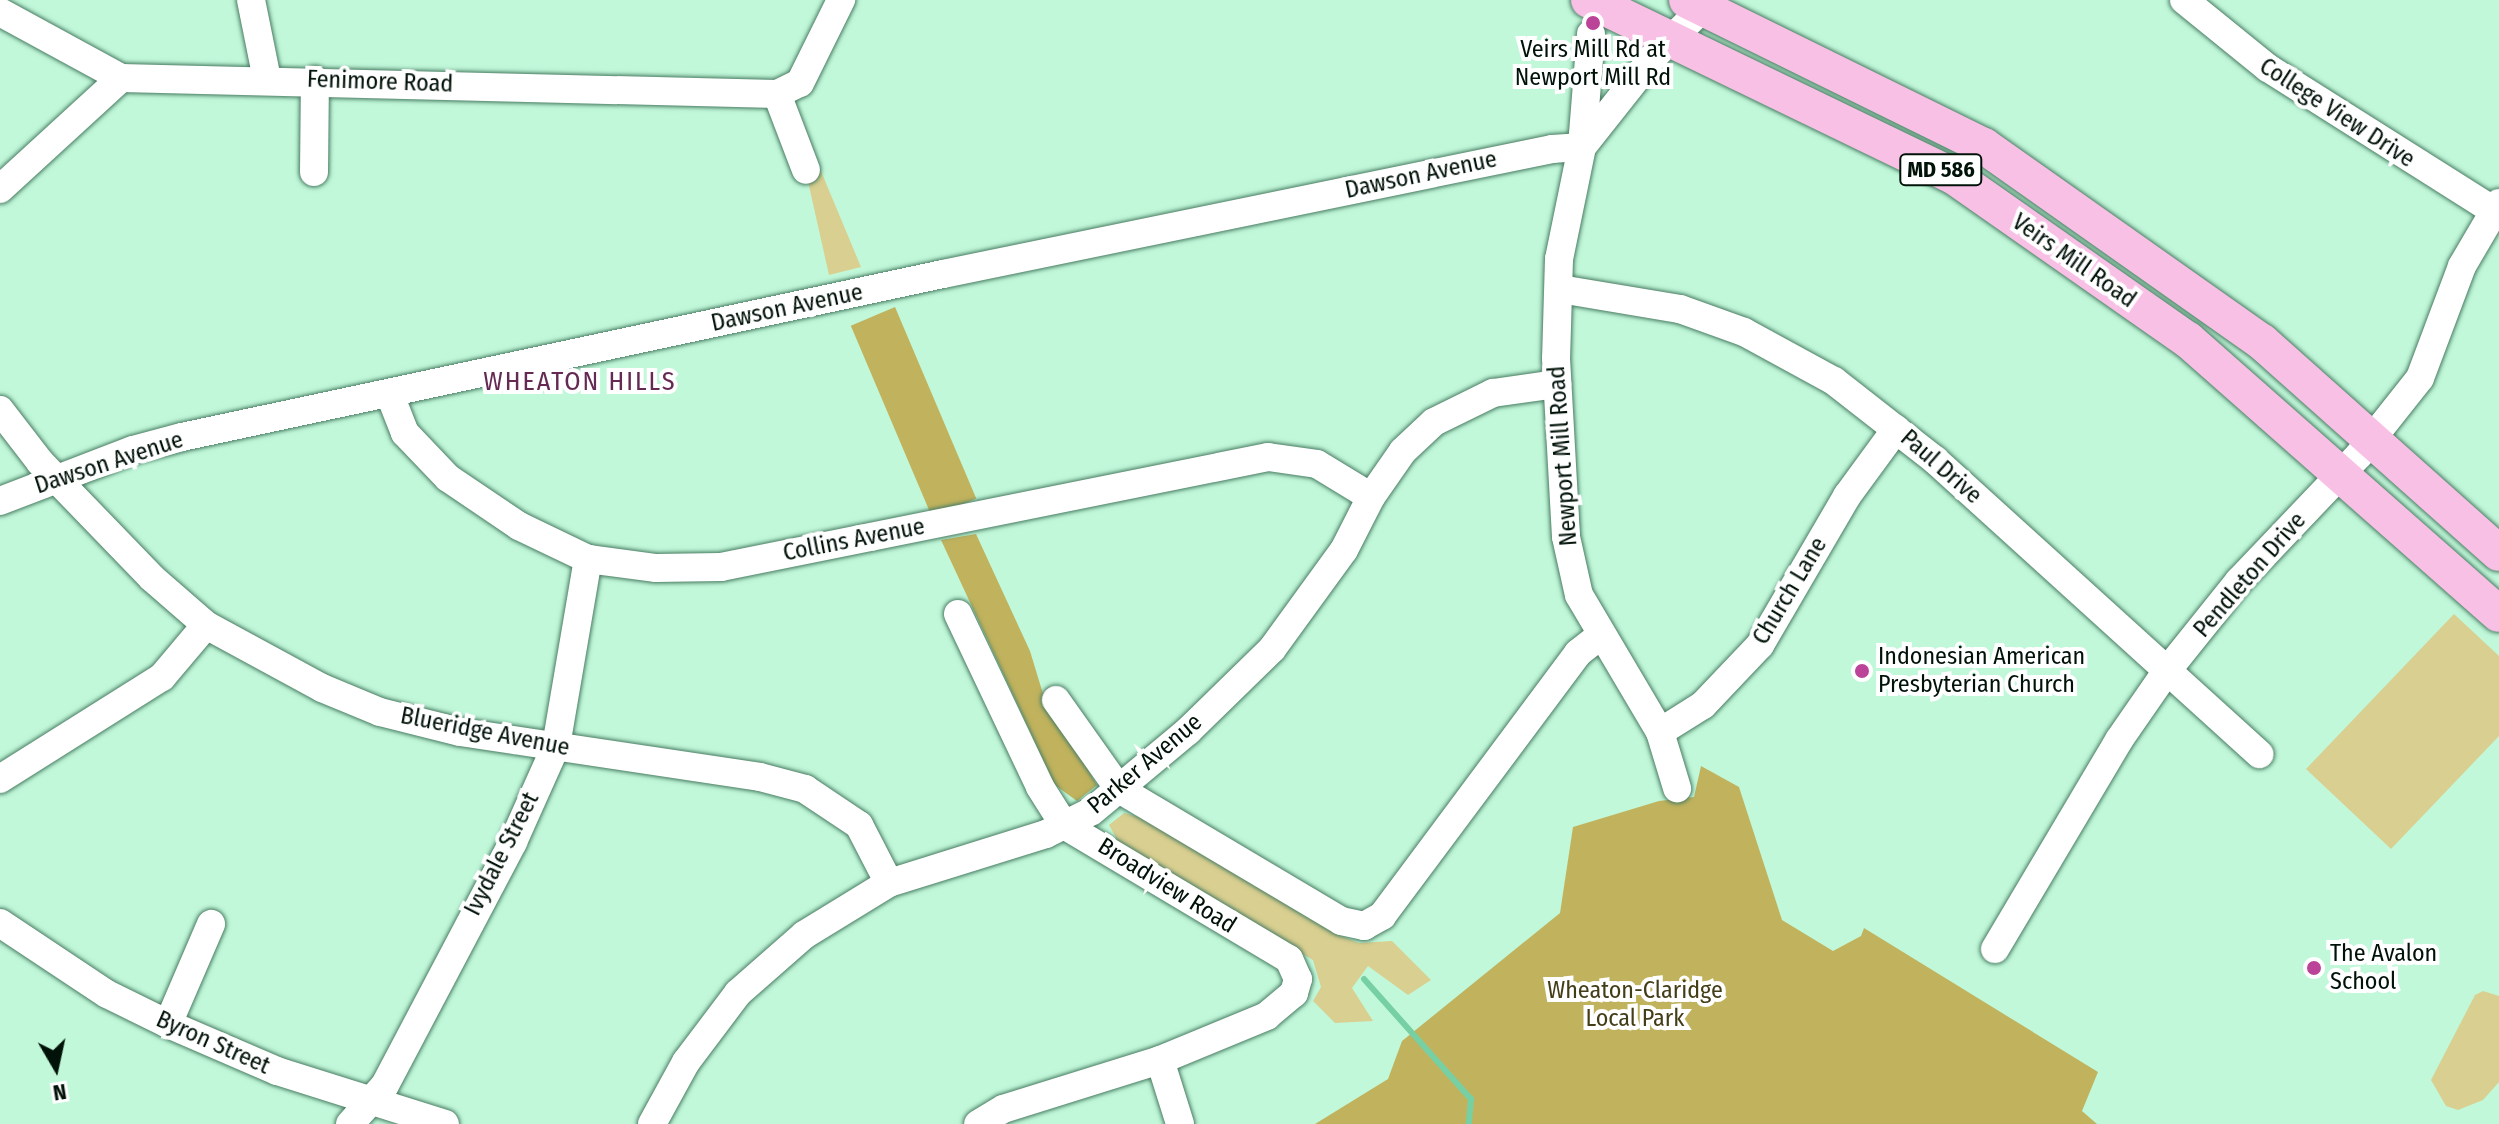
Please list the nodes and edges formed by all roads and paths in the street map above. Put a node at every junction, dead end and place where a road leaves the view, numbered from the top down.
1 (251, 0) edge
2 (841, 0) edge
3 (2184, 0) edge
4 (1700, 3) edge
5 (0, 12) edge
6 (1590, 17) edge
7 (1671, 38) junction
8 (121, 78) junction
9 (267, 79) junction
10 (315, 80) junction
11 (777, 94) junction
12 (1582, 147) junction
13 (806, 170) dead end
14 (314, 172) dead end
15 (0, 189) edge
16 (2497, 209) edge
17 (1560, 289) junction
18 (1557, 384) junction
19 (390, 395) junction
20 (0, 410) edge
21 (1896, 429) junction
22 (2373, 437) junction
23 (2343, 472) junction
24 (59, 477) junction
25 (1371, 497) junction
26 (0, 501) edge
27 (2499, 553) edge
28 (588, 559) junction
29 (958, 614) dead end
30 (2499, 614) edge
31 (206, 625) junction
32 (1600, 636) junction
33 (2166, 672) junction
34 (1056, 700) dead end
35 (1660, 732) junction
36 (556, 746) junction
37 (2259, 754) dead end
38 (0, 779) edge
39 (1677, 788) dead end
40 (1119, 789) junction
41 (1064, 825) junction
42 (889, 883) junction
43 (0, 923) edge
44 (211, 924) dead end
45 (1995, 949) dead end
46 (168, 1024) junction
47 (1160, 1060) junction
48 (359, 1114) edge
49 (445, 1124) edge
50 (652, 1124) edge
51 (978, 1124) edge
52 (1180, 1124) edge

1 - 9 street
2 - 11 street
3 - 16 street, College View Drive
4 - 7 street, Newport Mill Road
4 - 22 main road, Veirs Mill Road / MD 586
5 - 8 street, Fenimore Road
6 - 7 main road, Veirs Mill Road / MD 586
6 - 12 street, Newport Mill Road
7 - 12 street, Newport Mill Road
7 - 23 main road, Veirs Mill Road / MD 586
8 - 9 street, Fenimore Road
8 - 15 street
9 - 10 street, Fenimore Road
10 - 11 street, Fenimore Road
10 - 14 street
11 - 13 street
12 - 17 street, Newport Mill Road
12 - 19 street, Dawson Avenue
16 - 22 street, Pendleton Drive
17 - 18 street, Newport Mill Road
17 - 21 street, Paul Drive
18 - 25 street, Parker Avenue
18 - 32 street, Newport Mill Road
19 - 24 street, Dawson Avenue
19 - 28 street, Collins Avenue
20 - 24 street, Blueridge Avenue
21 - 33 street, Paul Drive
21 - 35 street, Church Lane
22 - 23 street, Pendleton Drive
22 - 27 main road, Veirs Mill Road / MD 586
23 - 30 main road, Veirs Mill Road / MD 586
23 - 33 street, Pendleton Drive
24 - 26 street, Dawson Avenue
24 - 31 street, Blueridge Avenue
25 - 28 street, Collins Avenue
25 - 40 street, Parker Avenue
28 - 36 street, Ivydale Street
29 - 41 street, Broadview Road
31 - 36 street, Blueridge Avenue
31 - 38 street
32 - 35 street, Newport Mill Road
32 - 40 street
33 - 37 street, Paul Drive
33 - 45 street, Pendleton Drive
34 - 40 street
35 - 39 street, Newport Mill Road
36 - 42 street, Blueridge Avenue
36 - 48 street, Ivydale Street
40 - 41 street, Parker Avenue
41 - 42 street, Parker Avenue
41 - 47 street, Broadview Road
42 - 50 street, Parker Avenue
43 - 46 street, Byron Street
44 - 46 street
46 - 48 street, Byron Street
47 - 51 street
47 - 52 street
48 - 49 street, Byron Street

